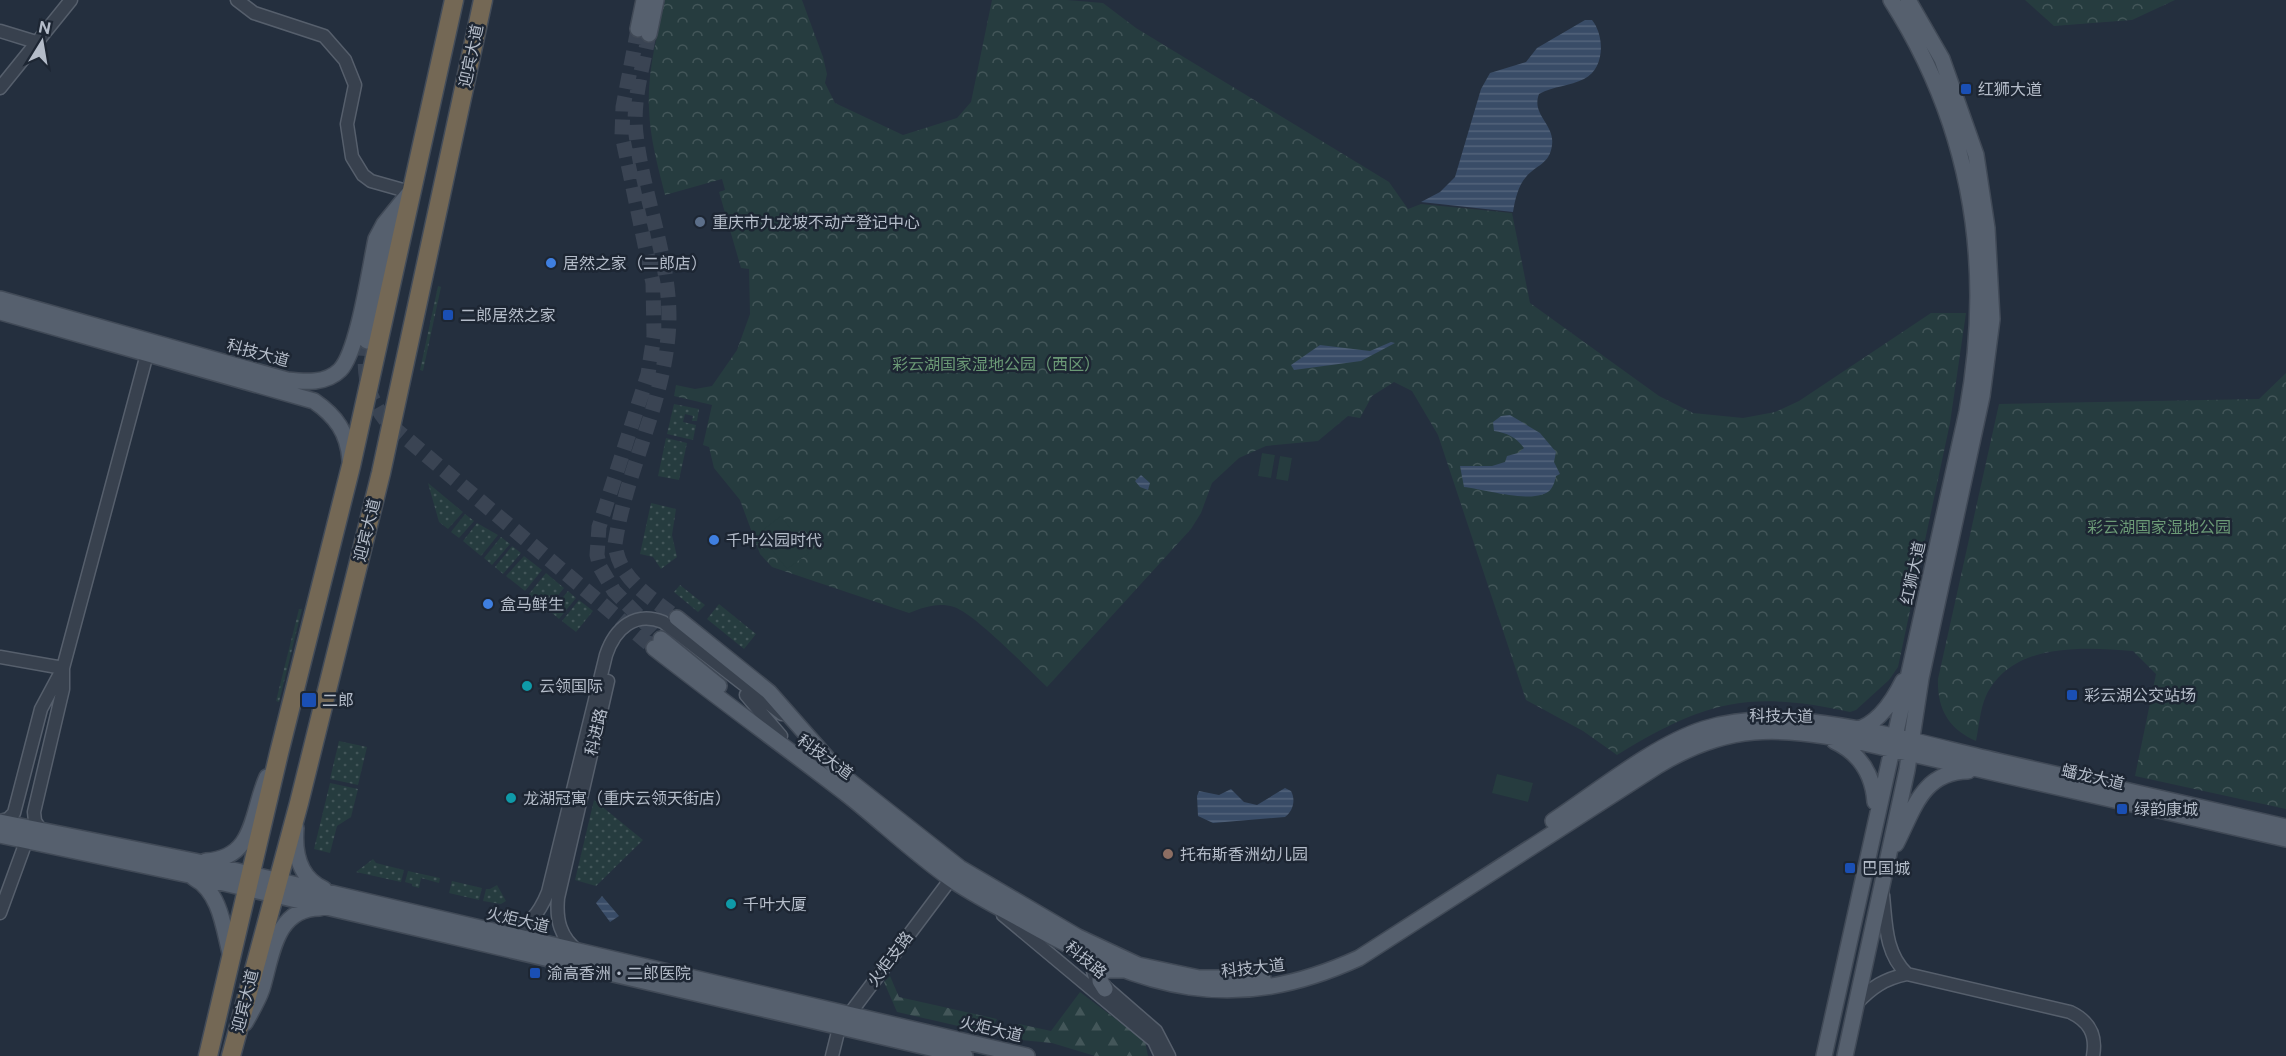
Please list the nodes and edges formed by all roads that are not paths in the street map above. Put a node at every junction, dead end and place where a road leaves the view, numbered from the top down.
1 (71, 0) edge
2 (237, 0) edge
3 (454, 0) edge
4 (477, 0) edge
5 (483, 0) edge
6 (644, 0) edge
7 (656, 0) edge
8 (1891, 0) edge
9 (1908, 0) edge
10 (0, 31) edge
11 (36, 42) junction
12 (466, 76) junction
13 (0, 88) edge
14 (410, 192) junction
15 (395, 210) junction
16 (0, 299) edge
17 (0, 312) edge
18 (366, 341) tunnel mouth
19 (147, 354) junction
20 (351, 466) junction
21 (1926, 601) junction
22 (677, 618) tunnel mouth
23 (0, 657) edge
24 (63, 668) junction
25 (797, 726) junction
26 (1855, 730) junction
27 (1821, 735) junction
28 (781, 736) junction
29 (1893, 743) junction
30 (1910, 747) junction
31 (279, 753) junction
32 (1984, 771) junction
33 (274, 776) junction
34 (849, 796) junction
35 (298, 803) junction
36 (1876, 817) junction
37 (0, 821) edge
38 (2286, 826) edge
39 (40, 829) junction
40 (0, 835) edge
41 (27, 839) junction
42 (2286, 839) edge
43 (1888, 860) junction
44 (191, 868) junction
45 (955, 873) junction
46 (249, 882) junction
47 (1882, 885) junction
48 (275, 888) junction
49 (548, 892) junction
50 (982, 897) junction
51 (341, 904) junction
52 (558, 904) junction
53 (0, 913) edge
54 (496, 933) junction
55 (1078, 937) junction
56 (579, 952) junction
57 (1089, 955) junction
58 (231, 959) junction
59 (1126, 971) junction
60 (1907, 974) junction
61 (1106, 989) junction
62 (1856, 1004) junction
63 (843, 1022) junction
64 (232, 1050) edge
65 (208, 1056) edge
66 (832, 1056) edge
67 (965, 1056) edge
68 (1027, 1056) edge
69 (1161, 1056) edge
70 (1169, 1056) edge
71 (1824, 1056) edge
72 (1845, 1056) edge
73 (2093, 1056) edge

1 - 11 street
2 - 14 street
3 - 14 highway, 迎宾大道
4 - 12 highway
5 - 12 highway, 迎宾大道
6 - 7 main road
8 - 21 main road, 红狮大道
9 - 30 main road, 红狮大道
10 - 11 street
11 - 13 street
12 - 35 highway, 迎宾大道
14 - 15 main road, 科技大道
14 - 20 highway, 迎宾大道
15 - 16 main road, 科技大道
15 - 18 main road, 科技大道
17 - 19 main road, 科技大道
19 - 20 main road, 科技大道
19 - 24 street
20 - 31 highway, 迎宾大道
21 - 26 main road
21 - 29 main road, 红狮大道
22 - 25 main road, 科技大道
23 - 24 street
24 - 37 street
24 - 39 street
25 - 45 main road, 科技大道
25 - 49 street
26 - 29 main road, 科技大道
26 - 55 main road, 科技大道
27 - 29 main road, 科技大道
27 - 36 main road
27 - 59 main road, 科技大道
28 - 34 main road
28 - 34 main road, 科技大道
28 - 52 street, 科进路
29 - 30 main road, 蟠龙大道
29 - 36 main road, 红狮大道
30 - 32 main road, 蟠龙大道
30 - 38 main road, 蟠龙大道
30 - 43 main road, 红狮大道
31 - 33 highway, 迎宾大道
31 - 44 main road
32 - 42 main road, 蟠龙大道
32 - 43 main road
33 - 35 highway
33 - 46 highway, 迎宾大道
34 - 45 main road, 科技大道
35 - 48 highway, 迎宾大道
35 - 51 main road
36 - 71 main road, 红狮大道
37 - 39 main road, 火炬大道
39 - 44 main road, 火炬大道
40 - 41 main road, 火炬大道
41 - 44 main road, 火炬大道
41 - 53 street
43 - 47 main road, 红狮大道
44 - 46 main road, 火炬大道
44 - 58 main road
45 - 50 main road, 科技大道
45 - 55 main road, 科技大道
45 - 63 street, 火炬支路
46 - 48 main road, 火炬大道
46 - 58 highway, 迎宾大道
47 - 60 street
47 - 62 main road, 红狮大道
48 - 51 main road, 火炬大道
48 - 64 highway, 迎宾大道
49 - 52 street
49 - 54 street
50 - 57 main road, 科技大道
50 - 69 street, 科技路
51 - 54 main road, 火炬大道
51 - 63 main road, 火炬大道
51 - 64 main road
52 - 56 street, 科进路
54 - 56 main road, 火炬大道
55 - 57 street, 科技路
56 - 63 main road, 火炬大道
57 - 59 main road, 科技大道
57 - 61 street, 科技路
58 - 64 highway
58 - 65 highway, 迎宾大道
59 - 61 main road
60 - 62 street
60 - 73 street
61 - 70 street, 科技路
62 - 72 main road, 红狮大道
63 - 66 street, 火炬支路
63 - 67 main road, 火炬大道
63 - 68 main road, 火炬大道

